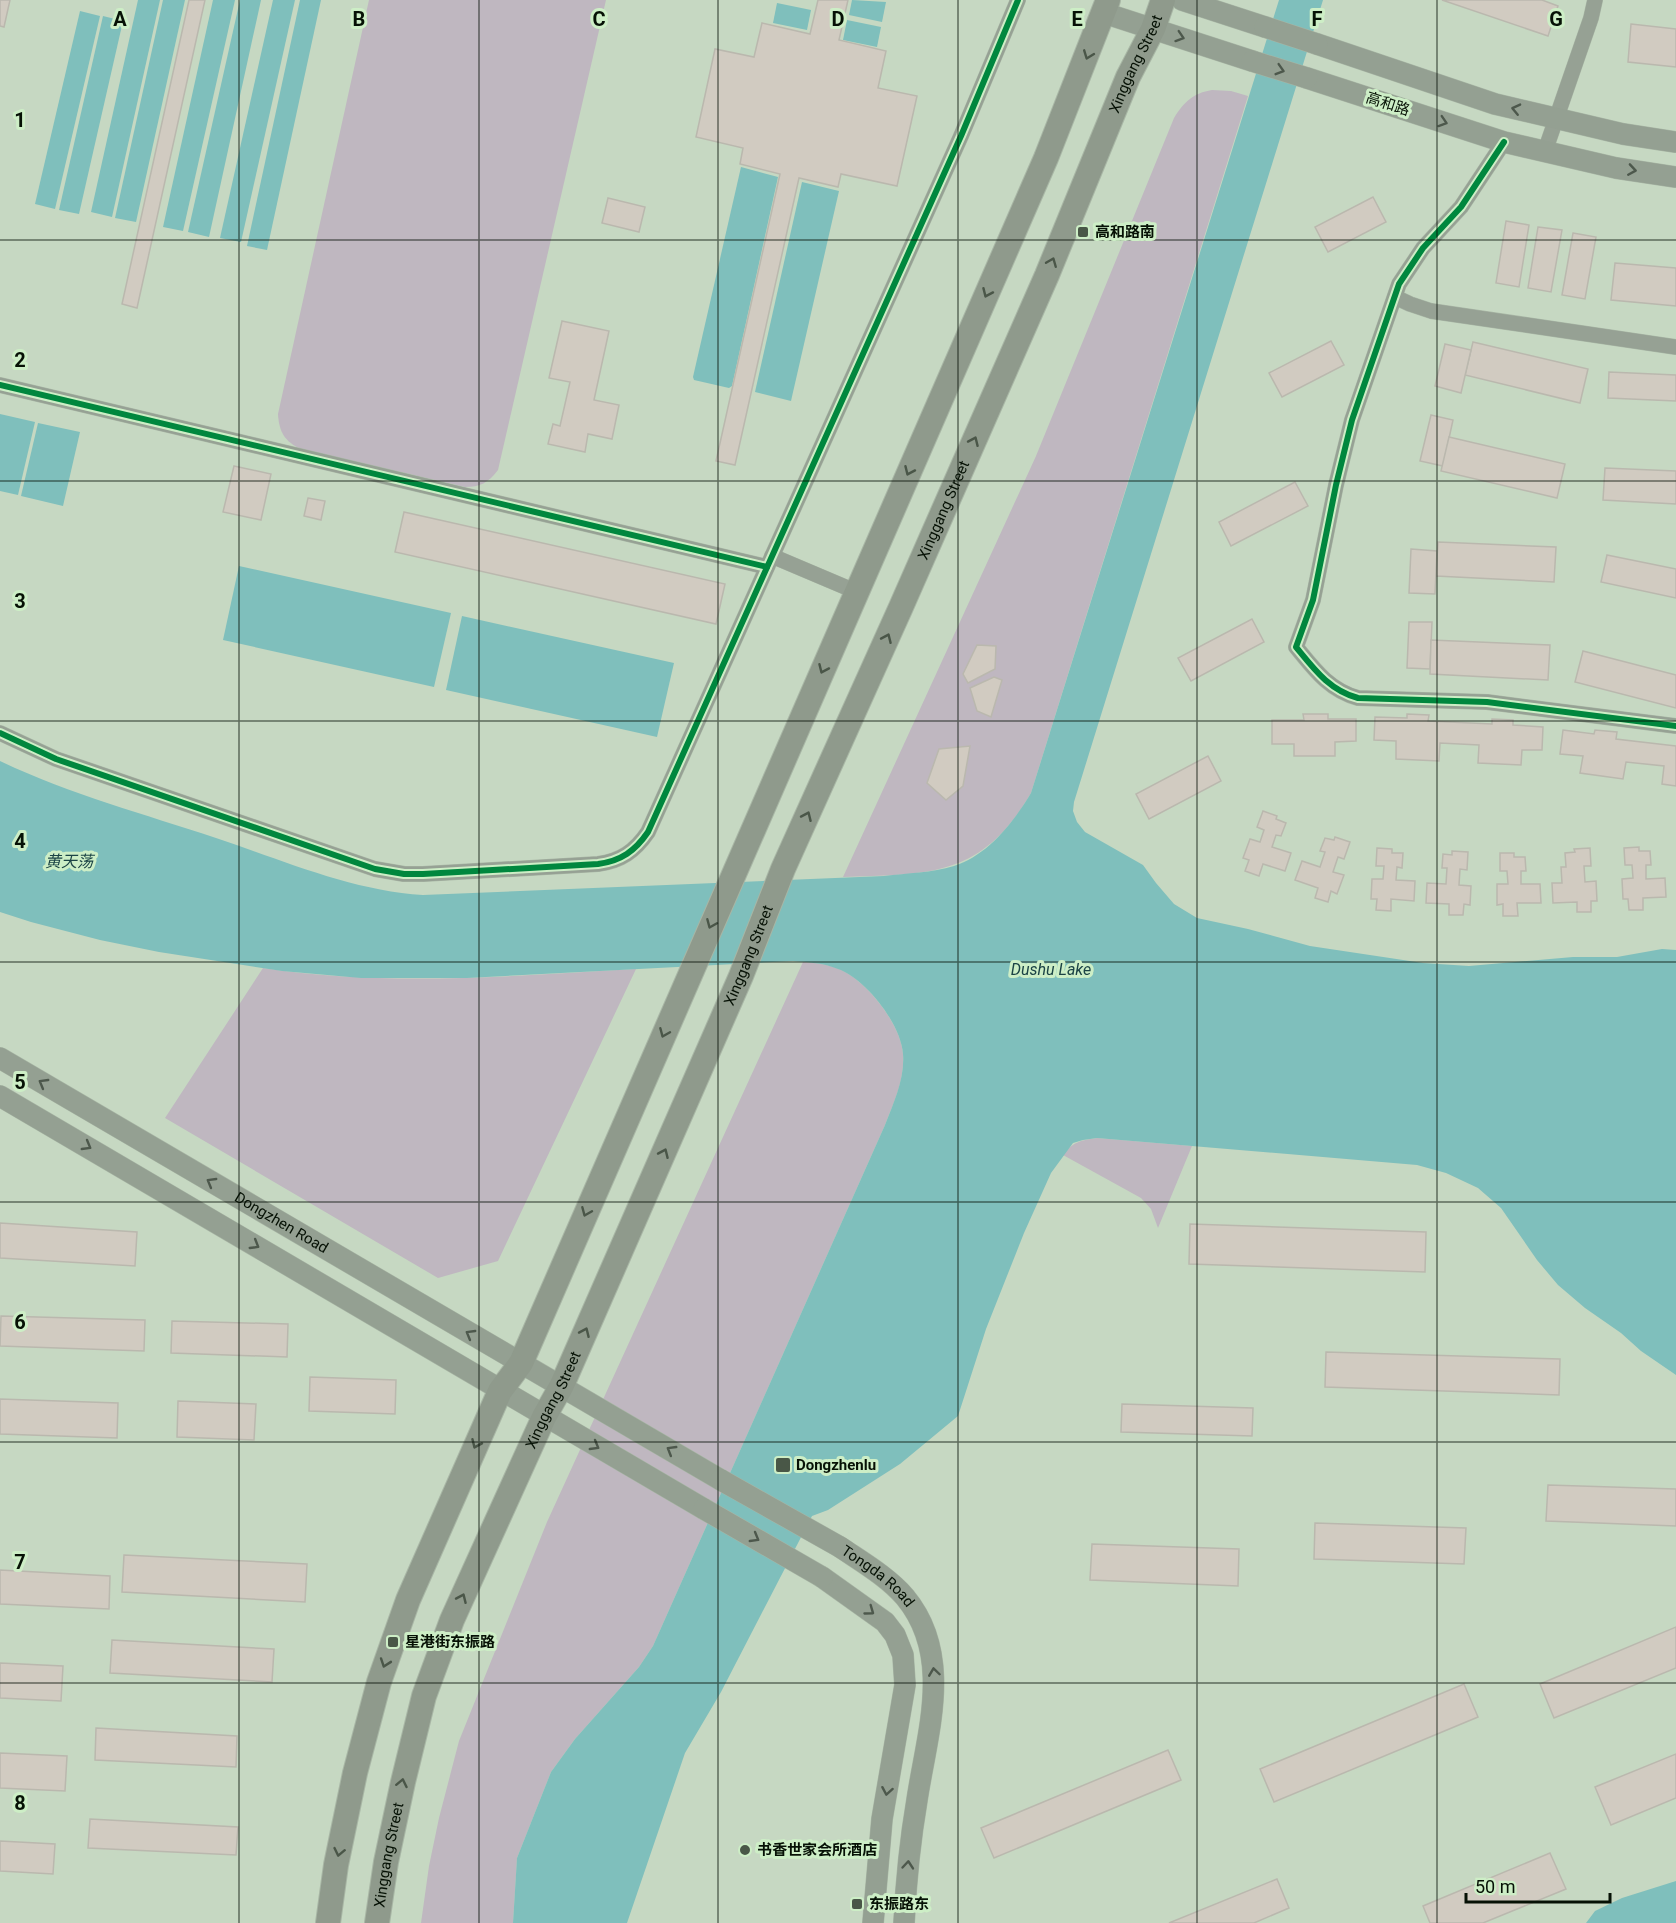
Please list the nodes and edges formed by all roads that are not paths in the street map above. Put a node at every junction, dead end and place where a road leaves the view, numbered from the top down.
1 (1017, 0) edge
2 (1163, 0) edge
3 (1182, 0) edge
4 (1595, 0) edge
5 (1106, 7) edge
6 (1153, 29) junction
7 (1555, 118) junction
8 (1504, 142) junction
9 (1676, 142) edge
10 (1545, 151) junction
11 (1676, 177) edge
12 (1395, 297) junction
13 (1676, 347) edge
14 (0, 386) edge
15 (770, 562) junction
16 (857, 592) junction
17 (1676, 726) edge
18 (0, 733) edge
19 (0, 1058) edge
20 (0, 1096) edge
21 (520, 1364) junction
22 (562, 1385) junction
23 (500, 1391) junction
24 (544, 1417) junction
25 (328, 1923) edge
26 (377, 1923) edge
27 (873, 1923) edge
28 (904, 1923) edge

1 - 15 street
2 - 6 main road, Xinggang Street
7 -> 3 main road, bridge
4 - 7 street
5 - 6 main road, 高和路
5 -> 16 main road
6 -> 8 main road, 高和路, bridge
22 -> 6 main road, Xinggang Street
7 - 9 main road
7 - 10 street
8 - 10 main road, 高和路
8 - 12 street
10 -> 11 main road, 高和路
12 - 13 street
12 - 17 street
14 - 15 street
15 - 16 street
15 - 18 street
16 -> 21 main road
21 -> 19 main road, Dongzhen Road
20 -> 23 main road, Dongzhen Road
21 - 22 main road, Dongzhen Road
21 - 23 main road
22 - 24 main road, Xinggang Street
28 -> 22 main road, Tongda Road, bridge
23 - 24 main road, Dongzhen Road
23 -> 25 main road
26 -> 24 main road, Xinggang Street
24 -> 27 main road, Tongda Road, bridge

